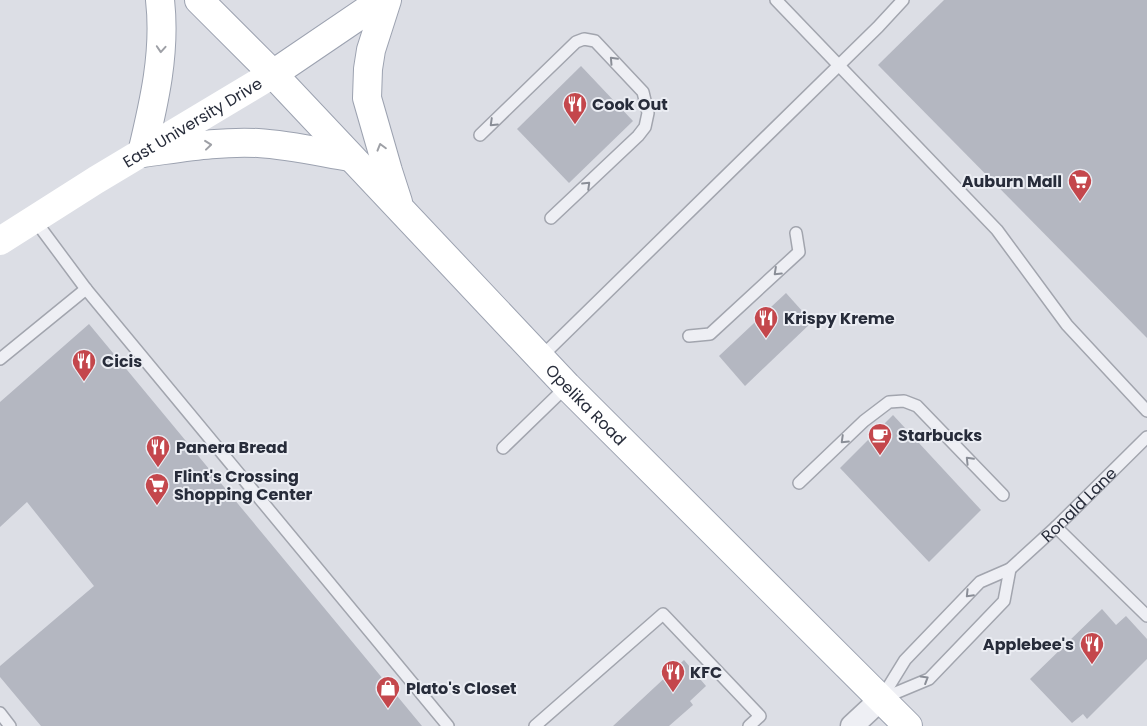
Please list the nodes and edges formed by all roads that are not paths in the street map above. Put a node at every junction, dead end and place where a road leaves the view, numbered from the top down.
1 (160, 0) edge
2 (199, 0) edge
3 (382, 0) edge
4 (387, 0) edge
5 (776, 0) edge
6 (903, 0) edge
7 (838, 65) junction
8 (273, 74) junction
9 (480, 135) dead end
10 (142, 153) junction
11 (350, 157) junction
12 (401, 210) junction
13 (552, 218) dead end
14 (34, 219) junction
15 (796, 233) dead end
16 (0, 241) edge
17 (86, 289) junction
18 (689, 336) dead end
19 (540, 358) junction
20 (0, 360) edge
21 (567, 386) junction
22 (1147, 411) edge
23 (1147, 437) edge
24 (503, 448) dead end
25 (799, 483) dead end
26 (1003, 495) dead end
27 (1056, 527) junction
28 (1010, 569) junction
29 (1147, 616) edge
30 (881, 699) junction
31 (0, 713) edge
32 (10, 726) edge
33 (448, 726) edge
34 (535, 726) edge
35 (749, 726) edge
36 (852, 726) edge
37 (908, 726) edge

1 -> 10 main road
2 - 8 main road, Opelika Road
3 - 8 main road, East University Drive
12 -> 4 main road
5 - 7 lane
6 - 7 lane
7 - 19 lane
7 - 22 lane
8 - 10 main road, East University Drive
8 - 11 main road, Opelika Road
13 -> 9 lane
10 -> 11 main road
10 - 14 main road, East University Drive
11 - 12 main road, Opelika Road
12 - 19 main road, Opelika Road
14 - 16 main road, East University Drive
14 - 17 lane
15 -> 18 lane
17 - 20 lane
17 - 33 lane
19 - 21 main road, Opelika Road
21 - 24 lane
21 - 30 main road, Opelika Road
23 - 27 lane, Ronald Lane
26 -> 25 lane
27 - 28 lane, Ronald Lane
27 - 29 lane
28 -> 30 lane, Ronald Lane
30 -> 28 lane, Ronald Lane
30 - 36 street, Ronald Lane
30 - 37 main road, Opelika Road
31 - 32 lane
34 - 35 lane

